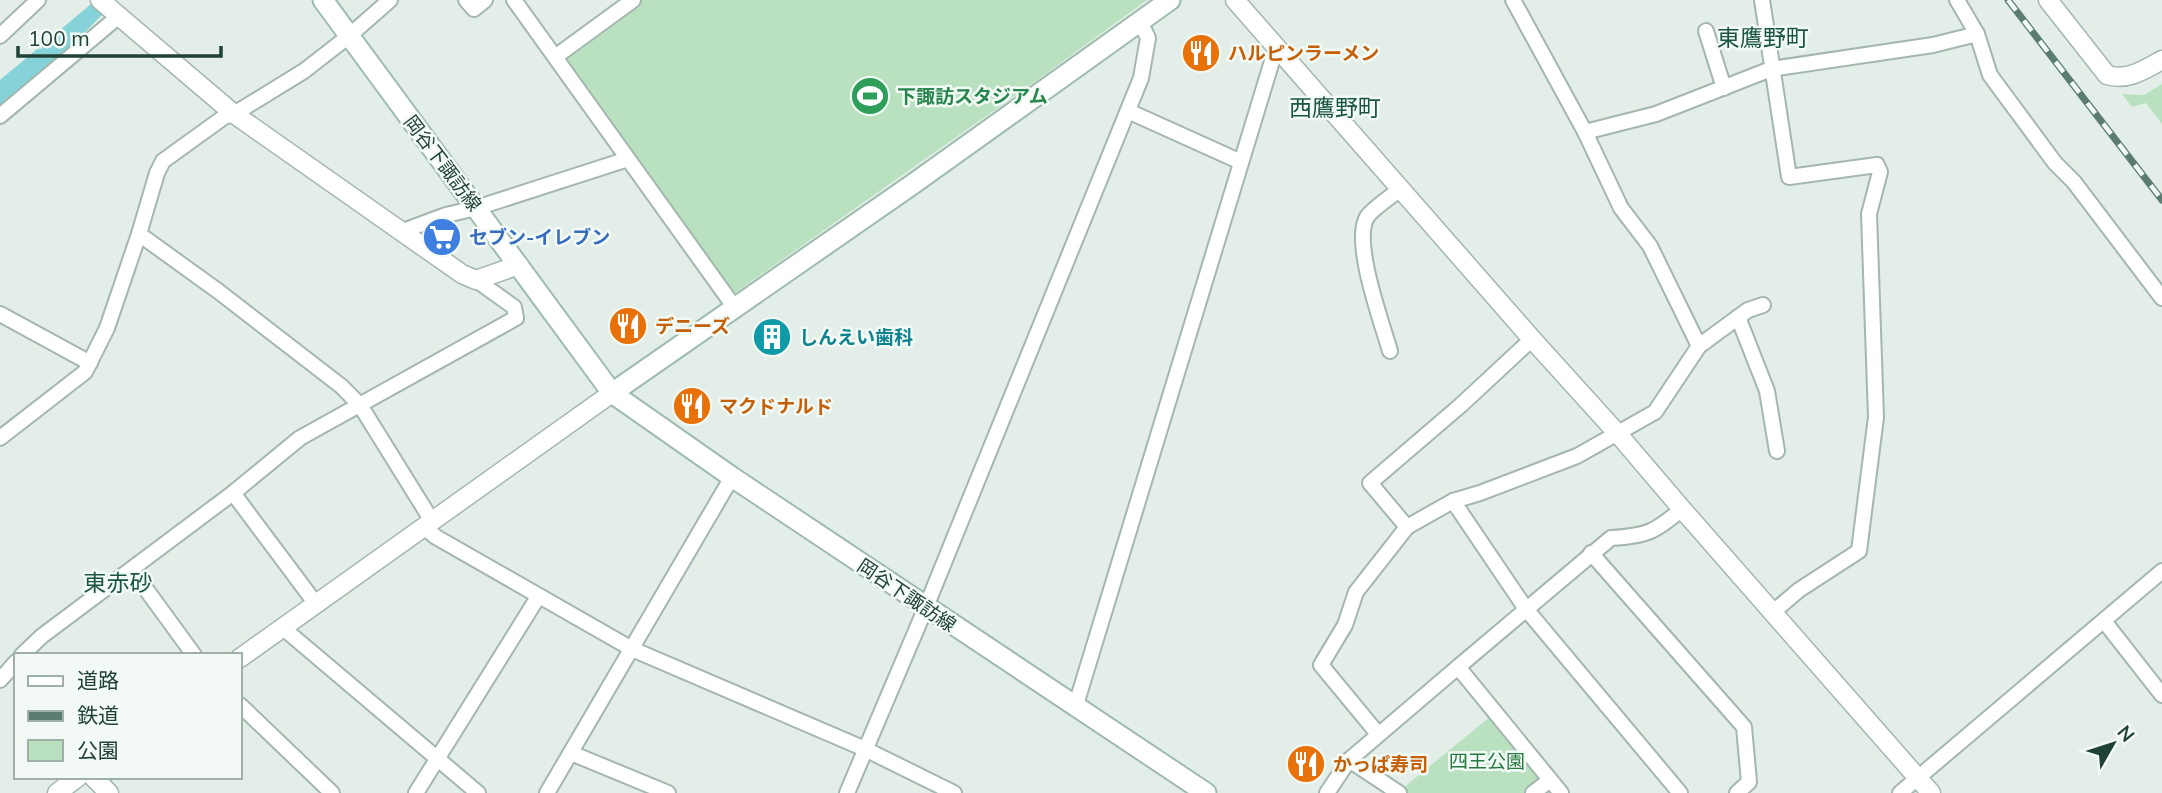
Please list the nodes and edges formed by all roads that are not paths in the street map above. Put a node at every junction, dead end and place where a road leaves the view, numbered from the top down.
1 (38, 0) edge
2 (323, 0) edge
3 (390, 0) edge
4 (466, 0) edge
5 (485, 0) edge
6 (514, 0) edge
7 (633, 0) edge
8 (1170, 0) edge
9 (1235, 0) edge
10 (1513, 0) edge
11 (1762, 0) edge
12 (1957, 0) edge
13 (2048, 0) edge
14 (110, 8) edge
15 (1140, 21) junction
16 (1706, 31) dead end
17 (1977, 34) junction
18 (0, 36) edge
19 (349, 36) junction
20 (1276, 48) junction
21 (555, 57) junction
22 (2162, 60) edge
23 (1771, 69) junction
24 (1724, 89) junction
25 (1128, 111) junction
26 (234, 114) junction
27 (0, 116) edge
28 (1585, 132) junction
29 (628, 159) junction
30 (1241, 162) junction
31 (1400, 189) junction
32 (476, 208) junction
33 (403, 231) junction
34 (139, 234) junction
35 (519, 265) junction
36 (476, 280) junction
37 (2162, 298) edge
38 (1763, 305) dead end
39 (735, 308) junction
40 (0, 314) edge
41 (1738, 317) junction
42 (1532, 340) junction
43 (1699, 345) junction
44 (1390, 351) dead end
45 (90, 363) junction
46 (612, 393) junction
47 (360, 405) junction
48 (1618, 434) junction
49 (0, 438) edge
50 (1777, 451) dead end
51 (732, 477) junction
52 (233, 493) junction
53 (1454, 500) junction
54 (1682, 509) junction
55 (428, 524) junction
56 (1407, 527) junction
57 (1591, 553) junction
58 (132, 570) junction
59 (2162, 571) edge
60 (538, 597) junction
61 (316, 604) junction
62 (926, 607) junction
63 (1526, 609) junction
64 (1772, 613) junction
65 (2104, 621) junction
66 (283, 628) junction
67 (632, 649) junction
68 (24, 653) edge
69 (193, 653) edge
70 (242, 657) edge
71 (14, 664) edge
72 (1458, 667) junction
73 (0, 680) edge
74 (2162, 695) edge
75 (242, 707) edge
76 (1075, 708) junction
77 (1378, 734) junction
78 (864, 749) junction
79 (571, 753) junction
80 (437, 758) junction
81 (1349, 760) junction
82 (1918, 778) junction
83 (75, 779) edge
84 (95, 779) edge
85 (1550, 780) junction
86 (57, 793) edge
87 (109, 793) edge
88 (332, 793) edge
89 (416, 793) edge
90 (478, 793) edge
91 (547, 793) edge
92 (668, 793) edge
93 (848, 793) edge
94 (954, 793) edge
95 (1206, 793) edge
96 (1327, 793) edge
97 (1399, 793) edge
98 (1533, 793) edge
99 (1561, 793) edge
100 (1680, 793) edge
101 (1737, 793) edge
102 (1900, 793) edge
103 (1931, 793) edge

1 - 18 street
2 - 19 main road, 岡谷下諏訪線
3 - 19 street
4 - 5 street
6 - 21 street
7 - 21 street
8 - 15 main road
9 - 20 street
10 - 28 street
11 - 23 street
12 - 17 street
13 - 22 street
14 - 26 street
14 - 27 street
15 - 25 street
15 - 39 main road
16 - 24 street
17 - 23 street
17 - 37 street
19 - 26 street
19 - 32 main road, 岡谷下諏訪線
20 - 30 street
20 - 31 street
21 - 29 street
23 - 24 street
23 - 64 street
24 - 28 street
25 - 30 street
25 - 62 street
26 - 33 street
26 - 34 street
28 - 43 street
29 - 32 street
29 - 39 street
30 - 76 street
31 - 42 street
31 - 44 street
32 - 33 street
32 - 35 main road, 岡谷下諏訪線
33 - 36 street
34 - 45 street
34 - 47 street
35 - 36 street
35 - 46 main road, 岡谷下諏訪線
36 - 47 street
38 - 41 street
39 - 46 main road
40 - 45 street
41 - 43 street
41 - 50 street
42 - 48 street
42 - 56 street
43 - 48 street
45 - 49 street
46 - 51 main road, 岡谷下諏訪線
46 - 55 street
47 - 52 street
47 - 55 street
48 - 53 street
48 - 54 street
51 - 62 main road, 岡谷下諏訪線
51 - 67 street
52 - 58 street
52 - 61 street
53 - 56 street
53 - 63 street
54 - 57 street
54 - 64 street
55 - 60 street
55 - 61 street
56 - 77 street
57 - 63 street
57 - 101 street
58 - 68 street
58 - 69 street
59 - 65 street
60 - 67 street
60 - 80 street
61 - 66 street
62 - 76 main road, 岡谷下諏訪線
62 - 78 street
63 - 72 street
63 - 100 street
64 - 82 street
65 - 74 street
65 - 82 street
66 - 70 street
66 - 80 street
67 - 78 street
67 - 79 street
71 - 73 street
72 - 77 street
72 - 85 street
75 - 88 street
76 - 95 main road, 岡谷下諏訪線
77 - 81 street
78 - 93 street
78 - 94 street
79 - 91 street
79 - 92 street
80 - 89 street
80 - 90 street
81 - 96 street
81 - 97 street
82 - 102 street
82 - 103 street
83 - 86 street
84 - 87 street
85 - 98 street
85 - 99 street

